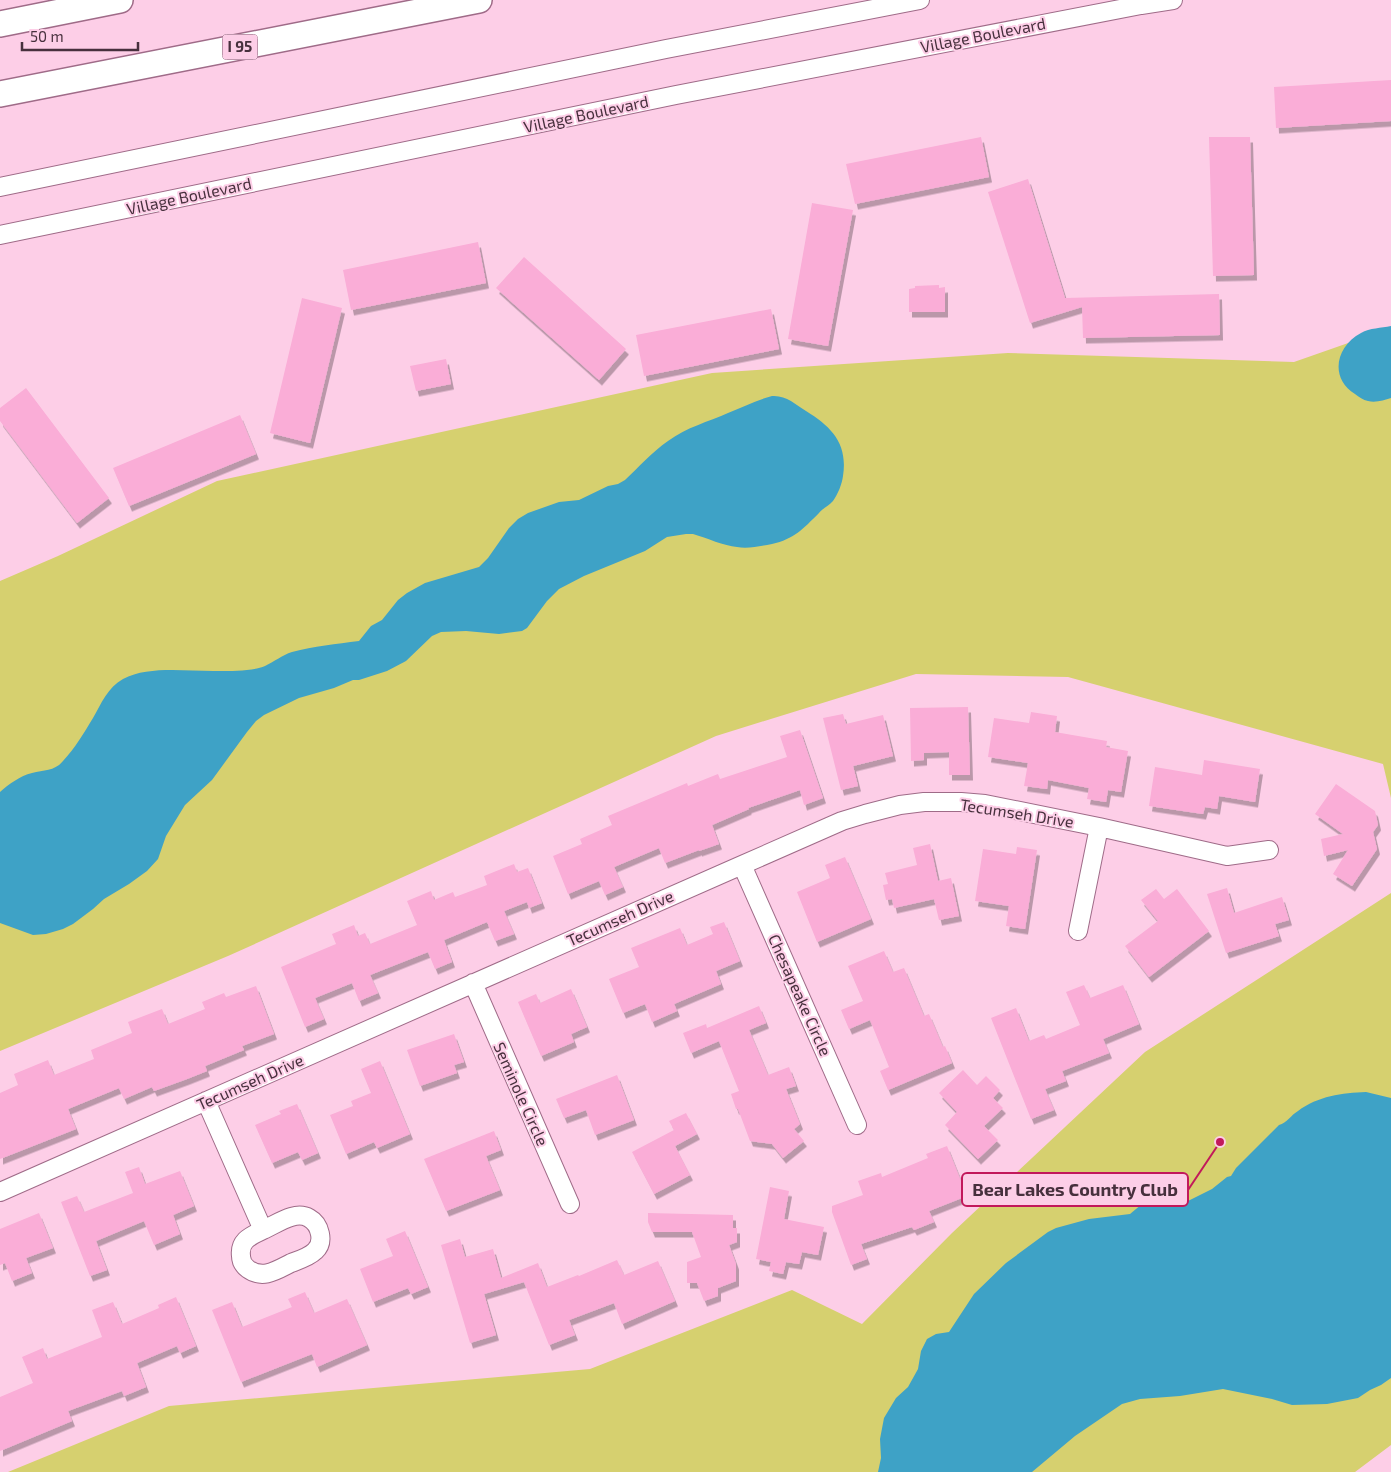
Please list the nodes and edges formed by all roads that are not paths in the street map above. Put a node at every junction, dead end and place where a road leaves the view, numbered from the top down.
1 (120, 0) edge
2 (479, 0) edge
3 (920, 0) edge
4 (1173, 0) edge
5 (0, 24) edge
6 (0, 94) edge
7 (0, 187) edge
8 (0, 234) edge
9 (1099, 826) junction
10 (1269, 850) dead end
11 (742, 865) junction
12 (1078, 931) dead end
13 (473, 983) junction
14 (206, 1101) junction
15 (857, 1124) dead end
16 (0, 1192) edge
17 (570, 1204) dead end
18 (263, 1230) dead end

1 - 5 highway
2 - 6 highway, I 95
3 - 7 street
4 - 8 street, Village Boulevard
9 - 10 street, Tecumseh Drive
9 - 11 street, Tecumseh Drive
9 - 12 street
11 - 13 street, Tecumseh Drive
11 - 15 street, Chesapeake Circle
13 - 14 street, Tecumseh Drive
13 - 17 street, Seminole Circle
14 - 16 street, Tecumseh Drive
14 - 18 street

